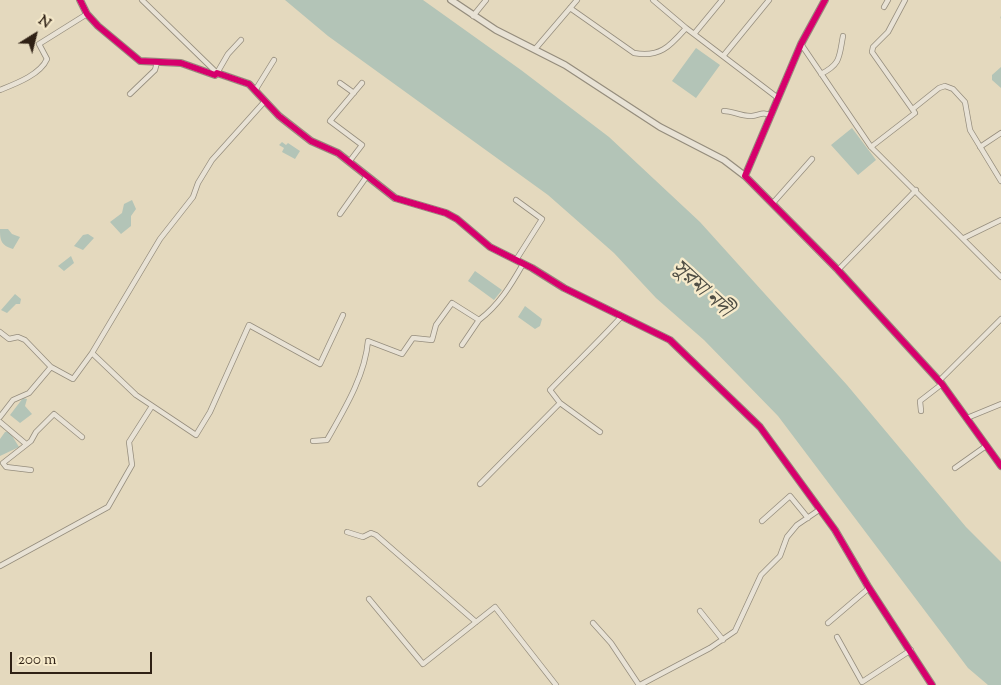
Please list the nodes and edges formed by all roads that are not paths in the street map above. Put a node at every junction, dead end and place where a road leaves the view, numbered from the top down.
1 (80, 0) edge
2 (142, 0) edge
3 (451, 0) edge
4 (486, 0) edge
5 (577, 0) edge
6 (653, 0) edge
7 (661, 0) edge
8 (722, 0) edge
9 (769, 0) edge
10 (825, 0) edge
11 (888, 0) edge
12 (905, 0) edge
13 (657, 5) junction
14 (884, 7) dead end
15 (570, 8) junction
16 (87, 14) junction
17 (473, 16) junction
18 (686, 28) junction
19 (694, 34) junction
20 (843, 36) dead end
21 (241, 40) dead end
22 (800, 44) junction
23 (536, 48) junction
24 (724, 55) junction
25 (274, 60) dead end
26 (157, 62) junction
27 (217, 73) junction
28 (821, 74) junction
29 (340, 83) dead end
30 (362, 83) dead end
31 (256, 89) junction
32 (0, 90) edge
33 (354, 93) junction
34 (130, 94) dead end
35 (778, 98) junction
36 (265, 101) junction
37 (914, 108) junction
38 (724, 111) dead end
39 (771, 116) junction
40 (1001, 133) edge
41 (871, 147) junction
42 (980, 147) junction
43 (812, 158) dead end
44 (349, 162) junction
45 (367, 176) junction
46 (745, 176) junction
47 (1001, 181) edge
48 (916, 190) junction
49 (516, 200) dead end
50 (773, 203) junction
51 (340, 214) dead end
52 (1001, 220) edge
53 (964, 238) junction
54 (516, 260) junction
55 (523, 264) junction
56 (838, 270) junction
57 (1001, 277) edge
58 (343, 315) dead end
59 (621, 316) junction
60 (1001, 319) edge
61 (479, 320) junction
62 (0, 332) edge
63 (462, 345) dead end
64 (92, 353) junction
65 (52, 367) junction
66 (941, 382) junction
67 (560, 403) junction
68 (1001, 404) edge
69 (152, 406) junction
70 (921, 412) dead end
71 (0, 417) edge
72 (967, 418) junction
73 (0, 422) edge
74 (600, 432) dead end
75 (82, 436) dead end
76 (313, 441) dead end
77 (26, 444) junction
78 (986, 446) junction
79 (1001, 466) edge
80 (955, 468) dead end
81 (31, 470) dead end
82 (480, 484) dead end
83 (820, 510) junction
84 (808, 518) junction
85 (762, 521) dead end
86 (347, 532) dead end
87 (0, 566) edge
88 (869, 588) junction
89 (369, 599) dead end
90 (700, 611) dead end
91 (476, 622) junction
92 (593, 623) dead end
93 (828, 623) dead end
94 (837, 637) dead end
95 (723, 640) junction
96 (911, 650) junction
97 (556, 685) edge
98 (639, 685) edge
99 (932, 685) edge

1 - 16 street
2 - 27 street
3 - 17 street
4 - 17 street
5 - 15 street
6 - 13 street
7 - 13 street
8 - 19 street
9 - 24 street
10 - 22 street
11 - 14 street
12 - 37 street
13 - 18 street
15 - 18 street
15 - 23 street
16 - 26 street
16 - 32 street
17 - 23 street
18 - 19 street
19 - 24 street
20 - 28 street
21 - 27 street
22 - 28 street
22 - 35 street
23 - 46 street
24 - 35 street
25 - 31 street
26 - 27 street
26 - 34 street
27 - 31 street
28 - 41 street
29 - 33 street
30 - 33 street
31 - 36 street
33 - 44 street
35 - 39 street
36 - 44 street
36 - 64 street
37 - 41 street
37 - 42 street
38 - 39 street
39 - 46 street
40 - 42 street
41 - 48 street
42 - 47 street
43 - 50 street
44 - 45 street
45 - 51 street
45 - 54 street
46 - 50 street
48 - 53 street
48 - 56 street
49 - 54 street
50 - 56 street
52 - 53 street
53 - 57 street
54 - 55 street
55 - 59 street
55 - 61 street
56 - 66 street
58 - 69 street
59 - 67 street
59 - 83 street
60 - 66 street
61 - 63 street
61 - 76 street
62 - 65 street
64 - 65 street
64 - 69 street
65 - 71 street
66 - 70 street
66 - 72 street
67 - 74 street
67 - 82 street
68 - 72 street
69 - 87 street
72 - 78 street
73 - 77 street
75 - 77 street
77 - 81 street
78 - 79 street
78 - 80 street
83 - 84 street
83 - 88 street
84 - 85 street
84 - 95 street
86 - 91 street
88 - 93 street
88 - 96 street
89 - 91 street
90 - 95 street
91 - 97 street
92 - 98 street
94 - 96 street
95 - 98 street
96 - 99 street

